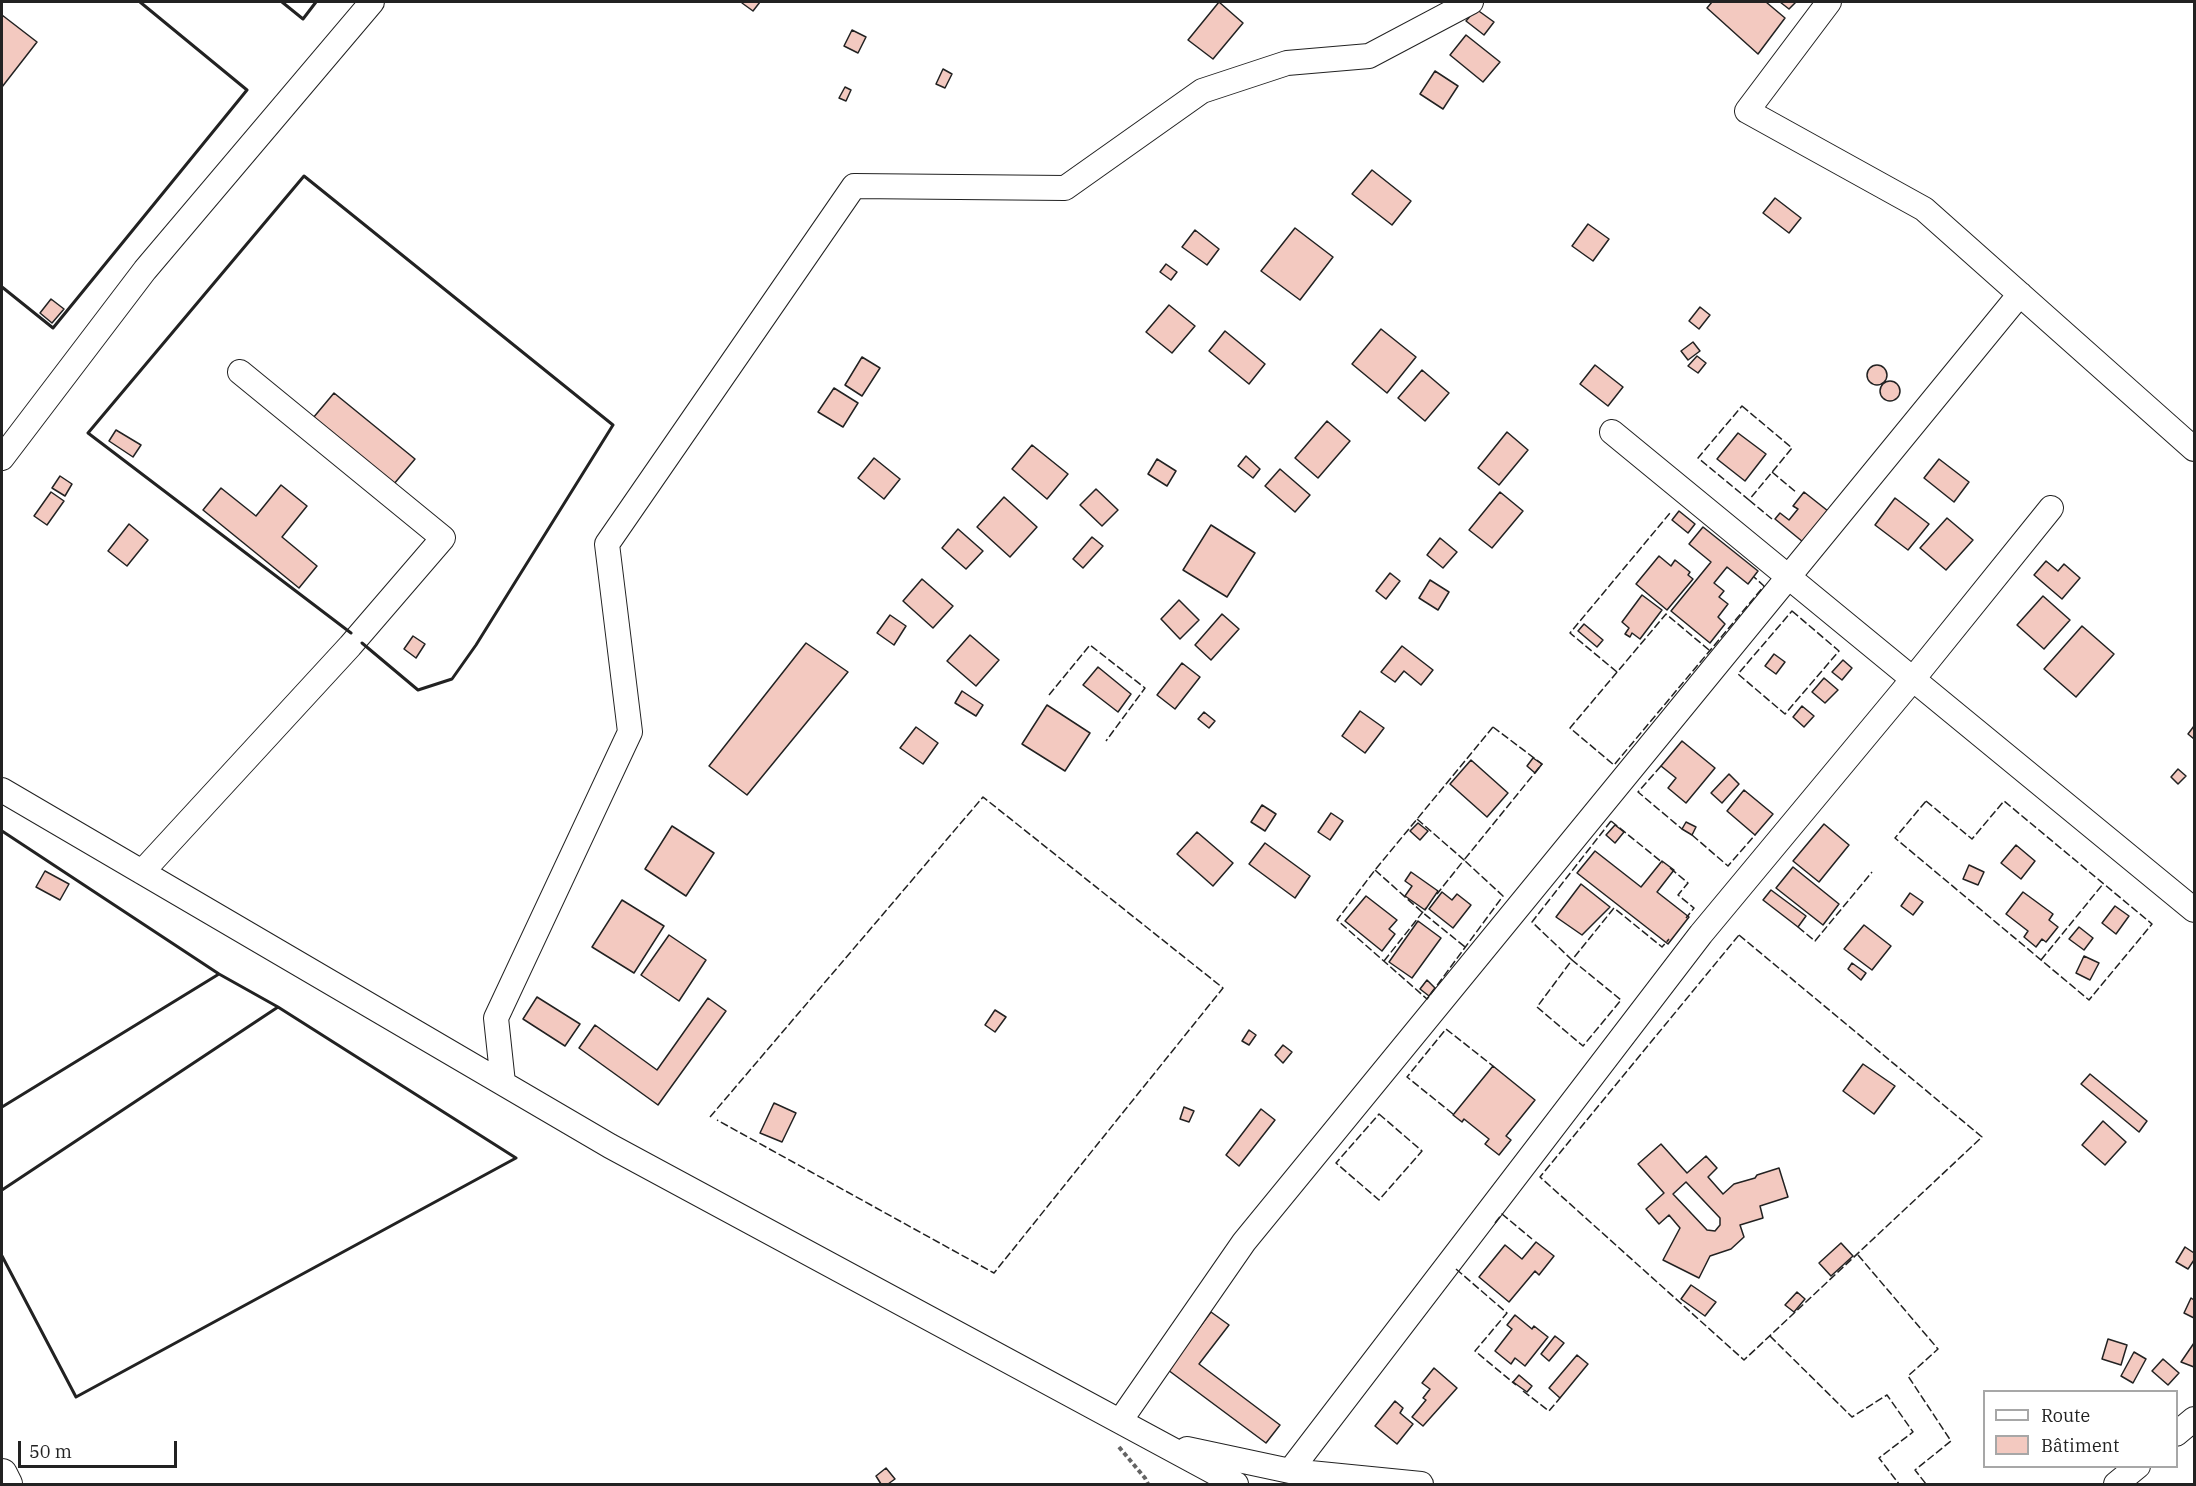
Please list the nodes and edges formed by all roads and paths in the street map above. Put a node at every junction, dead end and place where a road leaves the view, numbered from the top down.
1 (372, 2) edge
2 (1471, 2) edge
3 (1829, 2) edge
4 (2020, 294) junction
5 (240, 372) dead end
6 (1612, 432) dead end
7 (2194, 449) edge
8 (2, 458) edge
9 (2051, 508) dead end
10 (1788, 577) junction
11 (1913, 679) junction
12 (2, 790) edge
13 (142, 872) junction
14 (2194, 910) edge
15 (503, 1083) junction
16 (2194, 1419) edge
17 (1120, 1421) junction
18 (2178, 1432) edge
19 (1162, 1444) junction
20 (2137, 1468) edge
21 (1290, 1471) junction
22 (2, 1474) edge
23 (7, 1485) edge
24 (1236, 1485) edge
25 (1421, 1485) edge
26 (2116, 1485) edge

1 - 8 street
2 - 15 street
3 - 4 street
4 - 7 street
4 - 10 street
5 - 13 street
6 - 10 street
9 - 11 street
10 - 11 street
10 - 17 street
11 - 14 street
11 - 21 street
12 - 13 street
13 - 15 street
15 - 17 street
16 - 18 street
17 - 19 street
19 - 21 street
19 - 24 street
20 - 26 street
21 - 25 street
22 - 23 main road

